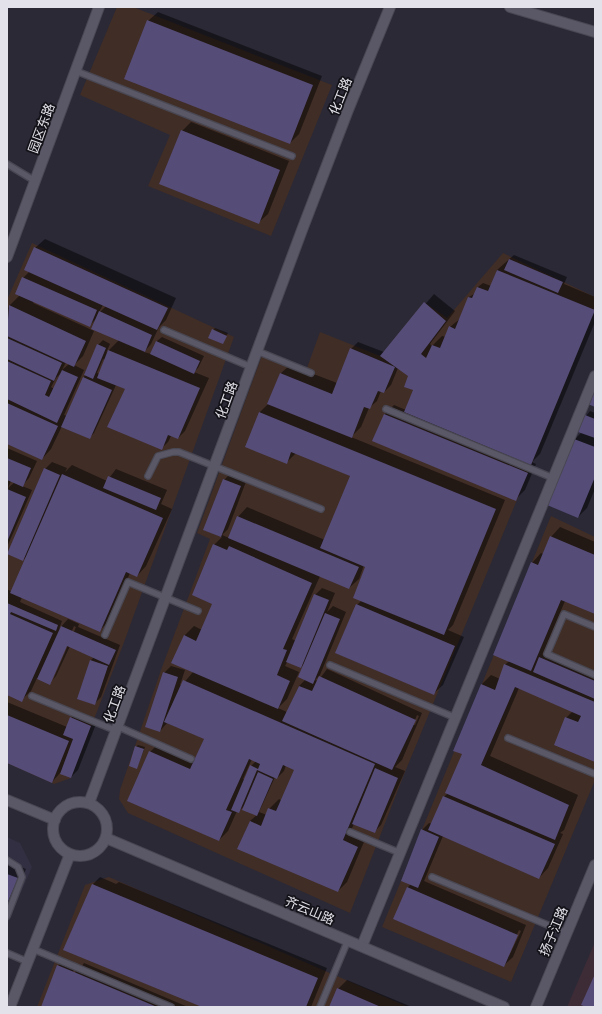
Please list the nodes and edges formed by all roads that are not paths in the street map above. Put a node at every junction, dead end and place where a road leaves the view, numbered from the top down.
1 (99, 7) edge
2 (390, 7) edge
3 (510, 7) edge
4 (595, 32) edge
5 (76, 71) junction
6 (292, 156) dead end
7 (7, 164) edge
8 (35, 181) junction
9 (7, 257) edge
10 (164, 330) dead end
11 (257, 351) junction
12 (251, 367) junction
13 (311, 373) dead end
14 (595, 376) edge
15 (386, 409) dead end
16 (215, 466) junction
17 (148, 476) dead end
18 (553, 478) junction
19 (321, 509) dead end
20 (167, 598) junction
21 (198, 611) dead end
22 (595, 627) edge
23 (105, 635) dead end
24 (330, 665) dead end
25 (595, 675) edge
26 (32, 696) dead end
27 (456, 718) junction
28 (118, 729) junction
29 (508, 738) dead end
30 (191, 759) dead end
31 (595, 774) edge
32 (7, 800) edge
33 (89, 803) junction
34 (55, 820) junction
35 (350, 832) dead end
36 (106, 838) junction
37 (400, 853) junction
38 (70, 854) junction
39 (7, 860) edge
40 (595, 865) edge
41 (432, 877) dead end
42 (7, 916) edge
43 (567, 933) junction
44 (348, 940) junction
45 (362, 946) junction
46 (33, 949) junction
47 (7, 953) edge
48 (28, 962) junction
49 (10, 1007) edge
50 (171, 1007) edge
51 (320, 1007) edge
52 (504, 1007) edge
53 (536, 1007) edge

1 - 5 street, 园区东路
2 - 11 street, 化工路
3 - 4 street
5 - 6 lane
5 - 8 street, 园区东路
7 - 8 lane
8 - 9 street, 园区东路
10 - 12 lane
11 - 12 street, 化工路
11 - 13 lane
12 - 16 street, 化工路
14 - 18 street
15 - 18 lane
16 - 17 lane
16 - 19 lane
16 - 20 street, 化工路
18 - 27 street
20 - 21 lane
20 - 23 lane
20 - 28 street, 化工路
22 - 25 lane
24 - 27 lane
26 - 28 lane
27 - 37 street
28 - 30 lane
28 - 33 street, 化工路
29 - 31 lane
32 - 34 street
33 - 34 street
33 - 36 street
34 - 38 street
35 - 37 lane
36 - 38 street
36 - 44 street, 齐云山路
37 - 45 street
38 - 46 street
39 - 42 lane
40 - 43 street, 扬子江路
41 - 43 lane
43 - 53 street, 扬子江路
44 - 45 street, 齐云山路
44 - 51 lane
45 - 52 street, 齐云山路
46 - 48 street
46 - 50 lane
47 - 48 lane
48 - 49 street

